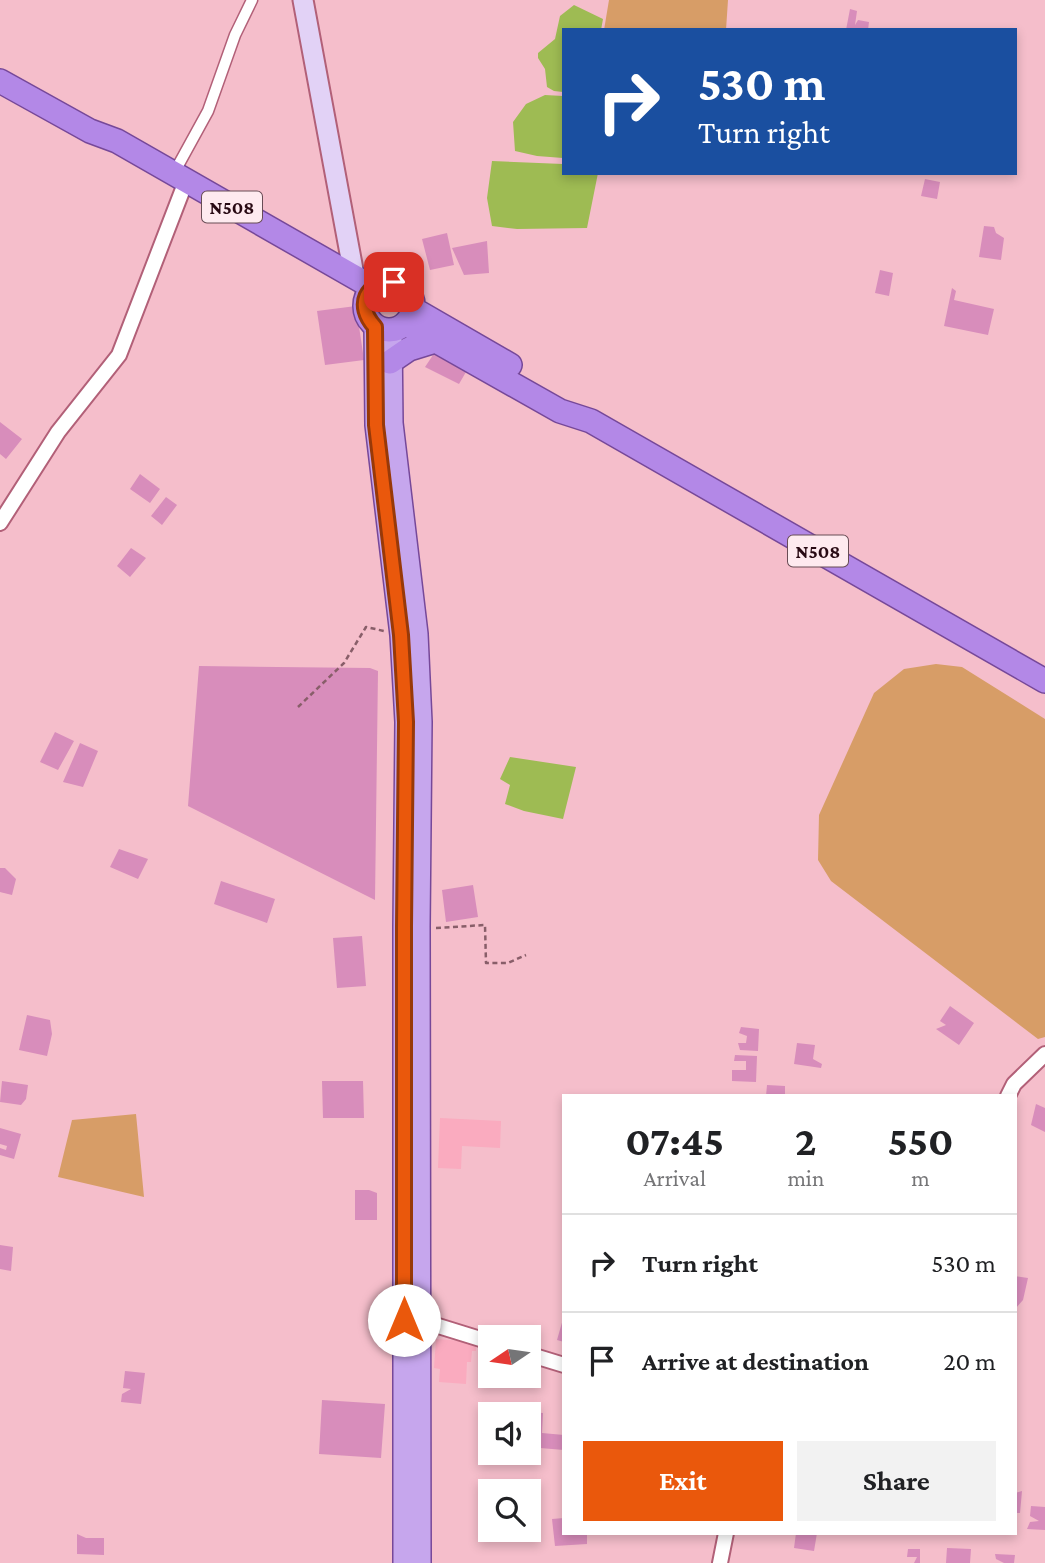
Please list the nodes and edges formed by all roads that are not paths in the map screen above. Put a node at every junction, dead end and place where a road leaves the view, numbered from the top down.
1 (252, 0) edge
2 (303, 0) edge
3 (0, 81) edge
4 (180, 182) junction
5 (364, 287) junction
6 (396, 323) junction
7 (435, 341) junction
8 (390, 362) junction
9 (591, 422) junction
10 (0, 523) edge
11 (1045, 681) edge
12 (1045, 1054) edge
13 (1009, 1094) edge
14 (419, 1320) junction
15 (478, 1338) edge
16 (541, 1358) edge
17 (562, 1363) edge
18 (726, 1535) edge
19 (404, 1563) edge
20 (420, 1563) edge
21 (720, 1563) edge

1 - 4 street
2 - 5 main road
3 - 4 highway, N508
4 - 5 highway, N508
4 - 10 street
5 - 6 highway
5 - 6 highway, N508
6 - 7 highway, N508
6 - 8 main road
6 - 9 highway, N508
6 - 19 main road
7 - 8 highway
7 - 9 highway, N508
8 - 14 main road
9 - 11 highway, N508
12 - 13 street
14 - 15 street
14 - 20 main road
16 - 17 street
18 - 21 street

